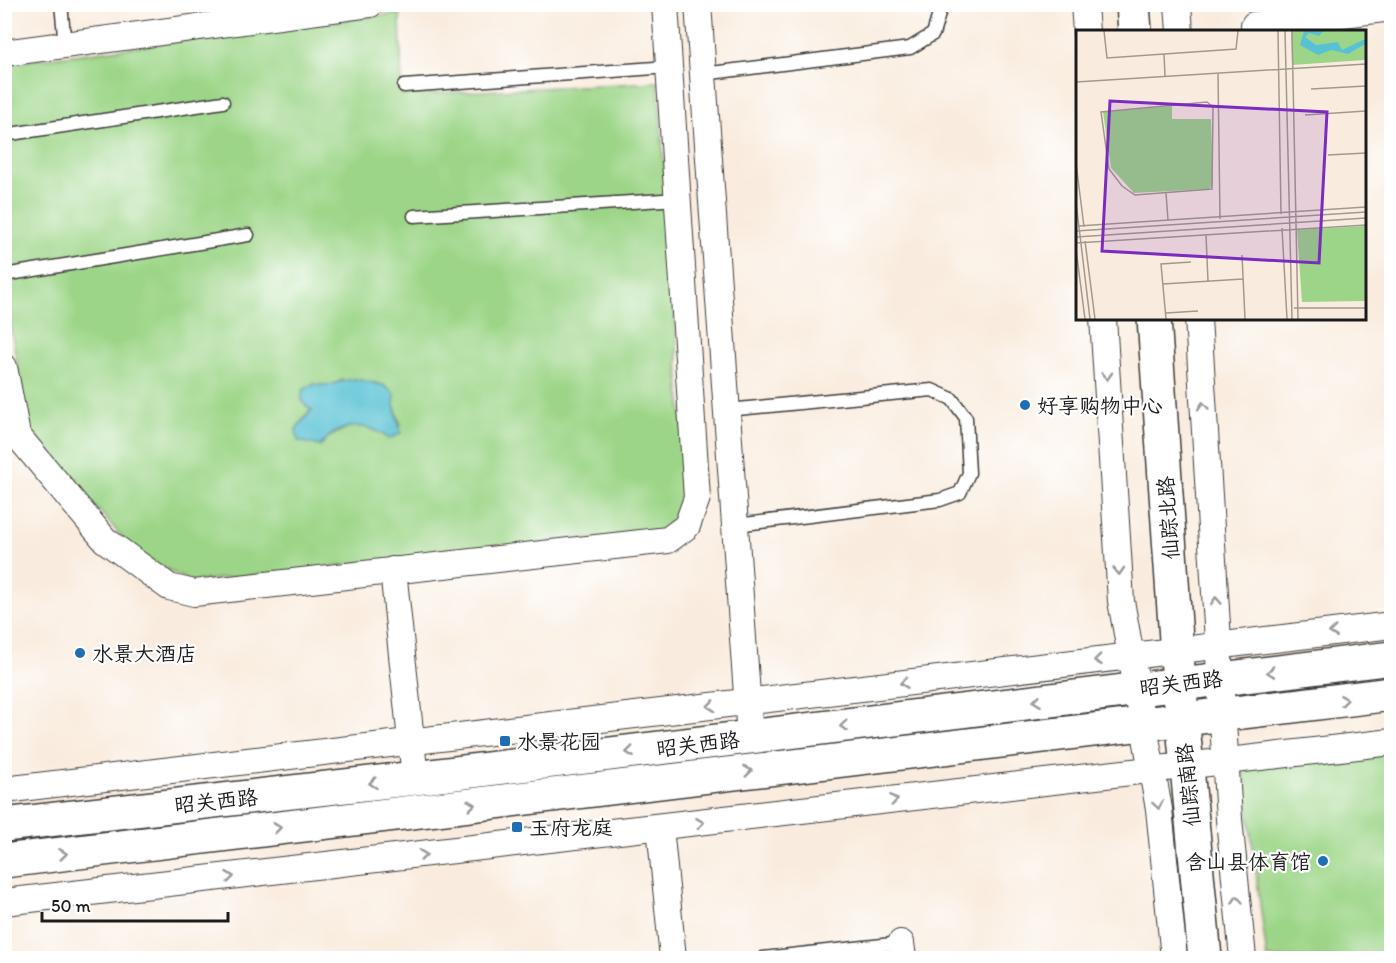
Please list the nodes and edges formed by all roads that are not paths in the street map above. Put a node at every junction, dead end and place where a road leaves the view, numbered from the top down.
1 (61, 4) edge
2 (369, 4) edge
3 (665, 4) edge
4 (698, 4) edge
5 (942, 4) edge
6 (1084, 4) edge
7 (1133, 4) edge
8 (1178, 4) edge
9 (1392, 8) edge
10 (1301, 12) edge
11 (1254, 25) dead end
12 (1086, 30) edge
13 (1135, 30) edge
14 (1180, 30) edge
15 (65, 45) junction
16 (4, 53) edge
17 (669, 67) junction
18 (703, 74) junction
19 (404, 86) dead end
20 (223, 102) dead end
21 (4, 135) edge
22 (678, 199) junction
23 (414, 216) dead end
24 (248, 235) dead end
25 (4, 275) edge
26 (1103, 320) edge
27 (1154, 320) edge
28 (1198, 320) edge
29 (4, 367) edge
30 (728, 410) junction
31 (736, 525) junction
32 (393, 570) junction
33 (1392, 625) edge
34 (1218, 645) junction
35 (1177, 650) junction
36 (1130, 656) junction
37 (1392, 658) edge
38 (1220, 678) junction
39 (1179, 683) junction
40 (1137, 689) junction
41 (1392, 694) edge
42 (748, 701) junction
43 (1223, 714) junction
44 (1182, 718) junction
45 (1143, 723) junction
46 (750, 737) junction
47 (411, 742) junction
48 (1392, 742) edge
49 (1226, 762) junction
50 (1186, 766) junction
51 (1152, 771) junction
52 (415, 778) junction
53 (4, 790) edge
54 (4, 825) edge
55 (660, 827) junction
56 (4, 861) edge
57 (4, 902) edge
58 (902, 951) edge
59 (673, 958) edge
60 (763, 958) edge
61 (1173, 958) edge
62 (1205, 958) edge
63 (1243, 958) edge

1 - 15 lane
2 - 15 street
3 - 17 street
4 - 18 street
5 - 18 lane
6 - 12 street
7 - 13 main road
8 - 14 street
9 - 10 street
10 - 11 street
15 - 16 street
17 - 19 lane
17 - 22 street
18 - 30 street
20 - 21 lane
22 - 23 lane
22 - 32 street
24 - 25 lane
26 -> 36 street
27 - 35 main road, 仙踪北路
34 -> 28 street
29 - 32 street
30 - 31 street
30 - 31 lane
31 - 42 street
32 - 47 street
33 -> 34 street
34 - 35 street
34 - 38 street
35 - 36 street
35 - 39 main road, 仙踪北路
36 - 40 street
36 -> 42 street
37 -> 38 main road, 昭关西路
38 - 39 main road, 昭关西路
38 - 43 street
39 - 40 main road, 昭关西路
39 - 44 main road, 仙踪北路
40 - 45 street
40 -> 46 main road, 昭关西路
43 -> 41 main road, 昭关西路
42 - 46 street
42 -> 47 street
43 - 44 main road, 昭关西路
43 - 49 street
44 - 45 main road, 昭关西路
44 - 50 main road, 仙踪南路
45 - 51 street
56 -> 45 main road, 昭关西路
46 -> 52 main road, 昭关西路
47 - 52 street
47 - 53 street
48 - 49 street
49 - 50 street
63 -> 49 street
50 - 51 street
50 - 62 main road, 仙踪南路
55 -> 51 street
51 -> 61 street
52 -> 54 main road, 昭关西路
57 -> 55 street
55 - 59 street
58 - 60 lane

